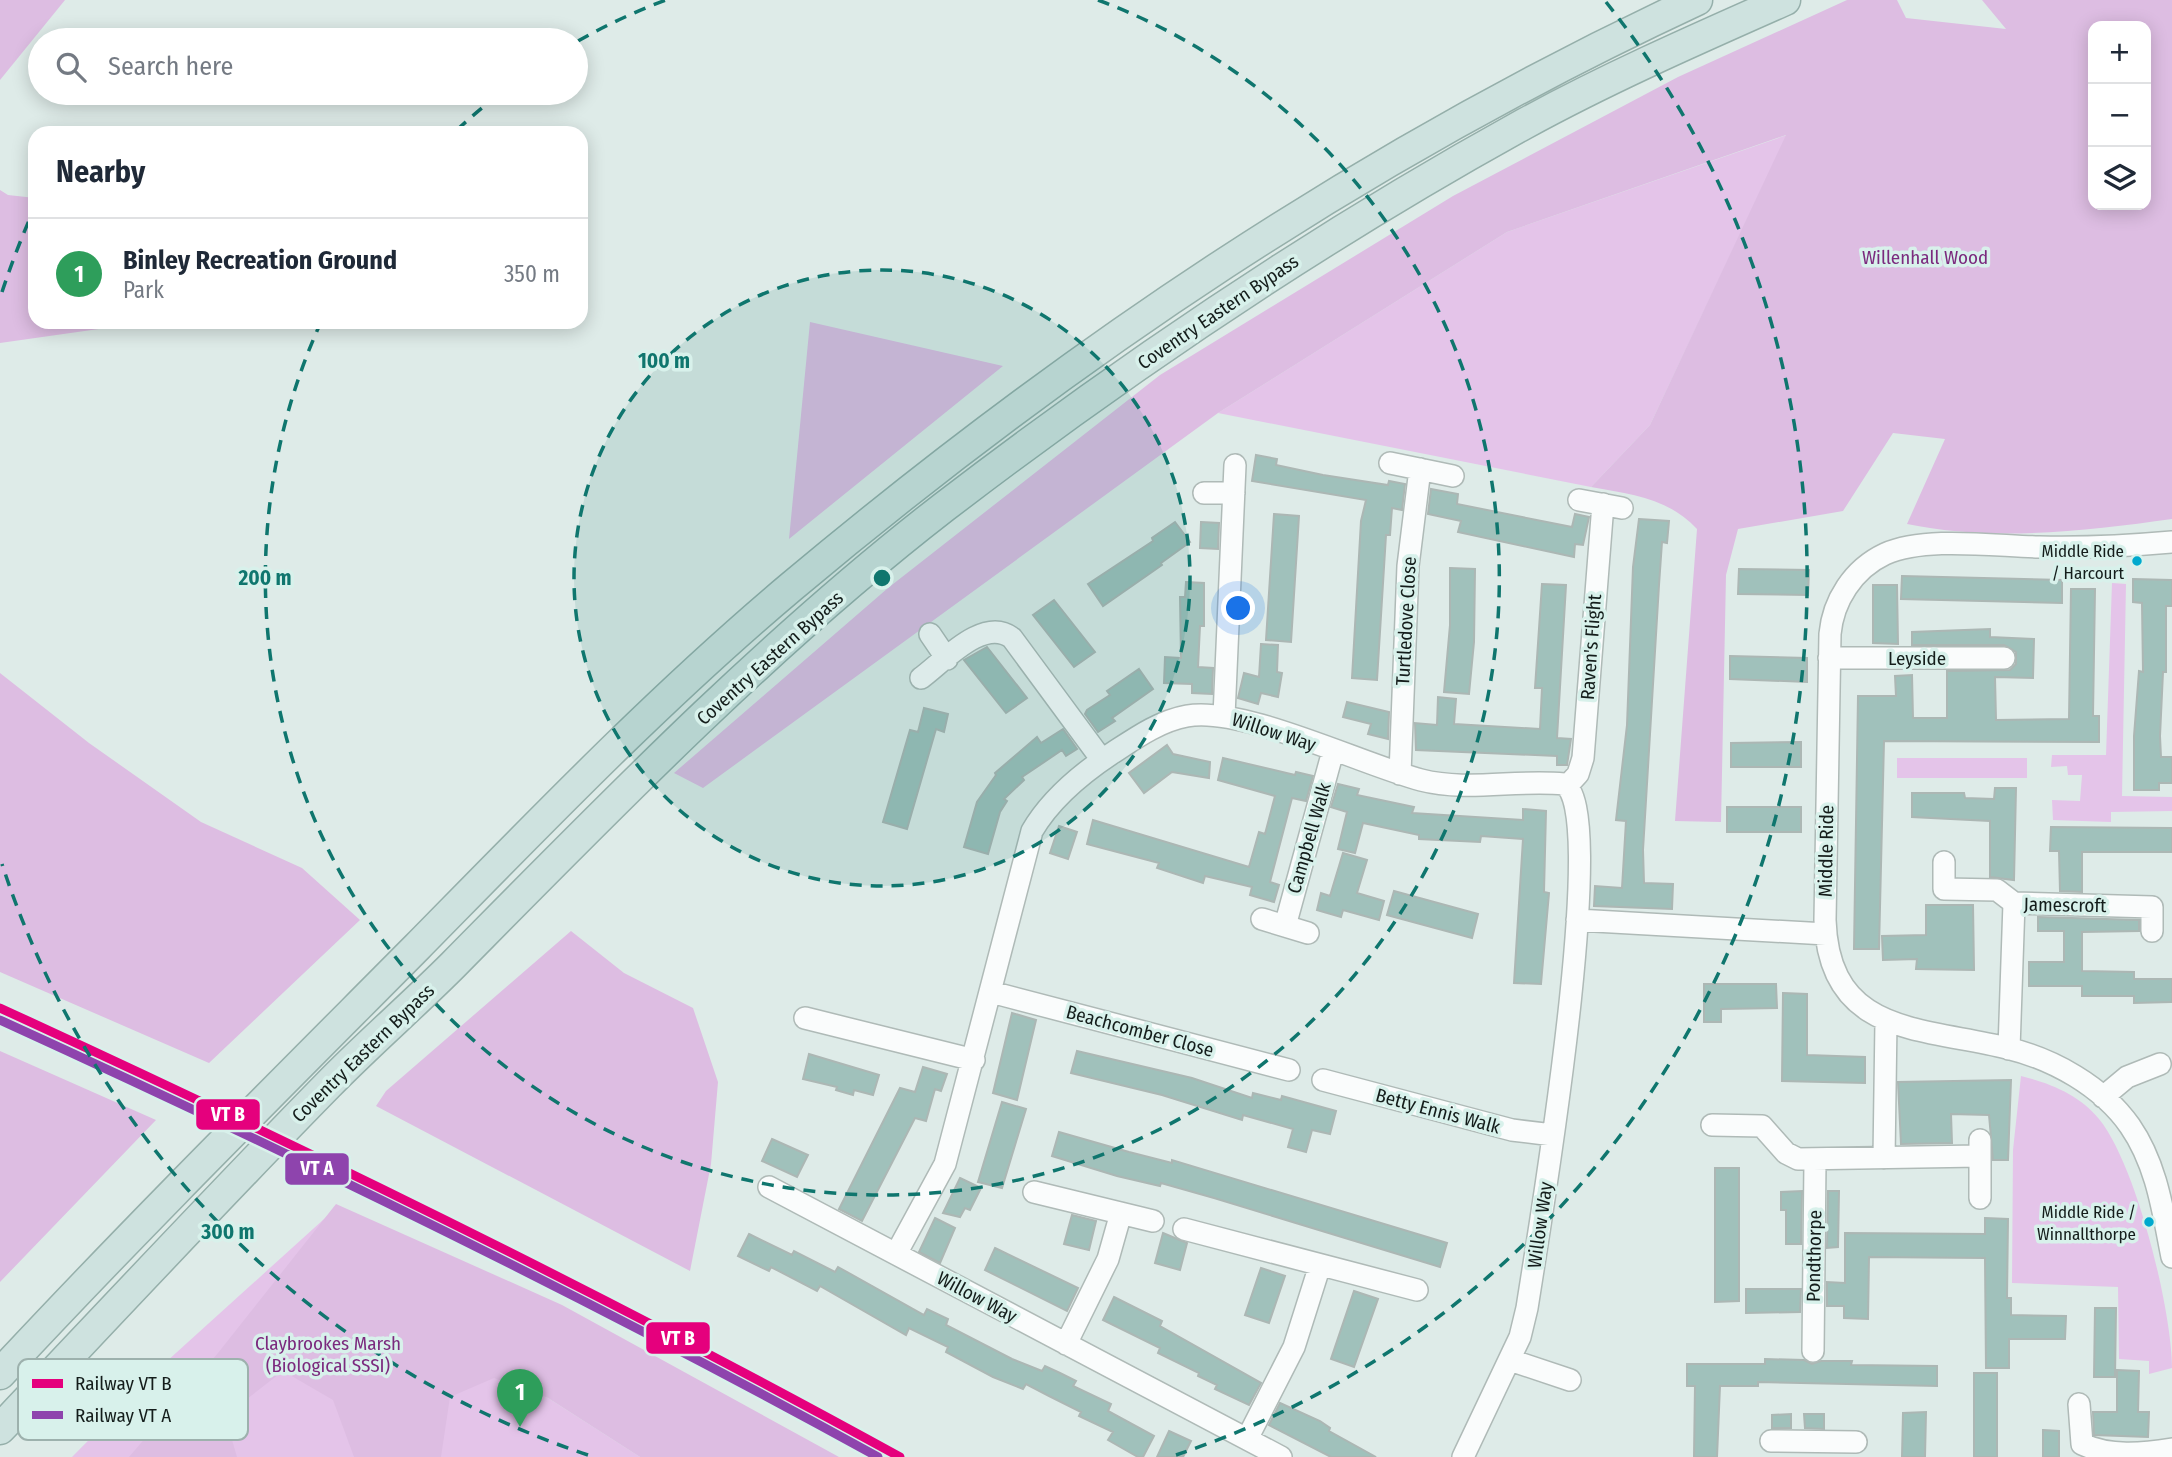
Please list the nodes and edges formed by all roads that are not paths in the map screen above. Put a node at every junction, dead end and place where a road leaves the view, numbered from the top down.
1 (1696, 0) edge
2 (1785, 0) edge
3 (1390, 463) dead end
4 (1235, 465) dead end
5 (1420, 469) junction
6 (1453, 475) dead end
7 (1234, 493) junction
8 (1204, 494) dead end
9 (1579, 500) dead end
10 (2172, 542) edge
11 (930, 634) dead end
12 (1829, 658) junction
13 (947, 659) junction
14 (2004, 659) dead end
15 (921, 678) dead end
16 (1224, 716) junction
17 (1333, 751) junction
18 (1102, 760) junction
19 (1400, 774) junction
20 (1567, 786) junction
21 (1944, 862) dead end
22 (2014, 903) junction
23 (1262, 919) dead end
24 (1577, 920) junction
25 (1285, 926) junction
26 (2152, 931) dead end
27 (1307, 933) dead end
28 (1826, 934) junction
29 (991, 992) junction
30 (805, 1018) dead end
31 (1886, 1021) junction
32 (2009, 1049) junction
33 (974, 1060) junction
34 (2160, 1064) dead end
35 (1289, 1070) dead end
36 (1323, 1080) dead end
37 (2103, 1097) junction
38 (1713, 1125) dead end
39 (1553, 1135) junction
40 (1884, 1158) junction
41 (1815, 1161) junction
42 (2163, 1172) edge
43 (769, 1187) dead end
44 (1034, 1192) dead end
45 (1980, 1198) dead end
46 (1121, 1213) junction
47 (1153, 1221) dead end
48 (1184, 1230) dead end
49 (896, 1254) junction
50 (2172, 1257) edge
51 (1320, 1265) junction
52 (1417, 1290) dead end
53 (1066, 1344) junction
54 (1812, 1351) dead end
55 (66, 1359) edge
56 (1510, 1360) junction
57 (0, 1374) edge
58 (1570, 1380) dead end
59 (2079, 1404) dead end
60 (18, 1410) edge
61 (0, 1429) edge
62 (1247, 1439) junction
63 (1771, 1441) dead end
64 (1856, 1442) dead end
65 (1820, 1449) edge
66 (2172, 1449) edge
67 (1281, 1457) edge
68 (1463, 1457) edge

1 - 57 highway, Coventry Eastern Bypass
2 - 55 highway, Coventry Eastern Bypass
3 - 5 street
4 - 7 street
5 - 6 street
5 - 19 street, Turtledove Close
7 - 8 street
7 - 16 street
9 - 20 street, Raven's Flight
10 - 12 street, Middle Ride
11 - 13 street
12 - 14 street, Leyside
12 - 28 street, Middle Ride
13 - 15 street
13 - 18 street
16 - 17 street, Willow Way
16 - 18 street, Willow Way
17 - 19 street, Willow Way
17 - 25 street, Campbell Walk
18 - 29 street, Willow Way
19 - 20 street, Willow Way
20 - 24 street, Willow Way
21 - 22 street
22 - 26 street, Jamescroft
22 - 32 street, Jamescroft
23 - 25 street
24 - 28 street
24 - 39 street, Willow Way
25 - 27 street
28 - 31 street, Middle Ride
29 - 33 street, Willow Way
29 - 35 street, Beachcomber Close
30 - 33 street
31 - 32 street, Middle Ride
31 - 40 street
32 - 37 street, Middle Ride
33 - 49 street, Willow Way
34 - 37 street
36 - 39 street, Betty Ennis Walk
37 - 42 street, Middle Ride
38 - 41 street
39 - 56 street, Willow Way
40 - 41 street
40 - 45 street
41 - 54 street, Pondthorpe
42 - 50 street, Middle Ride
43 - 49 street, Willow Way
44 - 46 street
46 - 47 street
46 - 53 street
48 - 51 street
49 - 53 street, Willow Way
51 - 52 street
51 - 62 street
53 - 62 street, Willow Way
56 - 58 street
56 - 68 street, Willow Way
59 - 66 street
60 - 61 highway, Coventry Eastern Bypass
62 - 67 street, Willow Way
63 - 65 street
64 - 65 street

